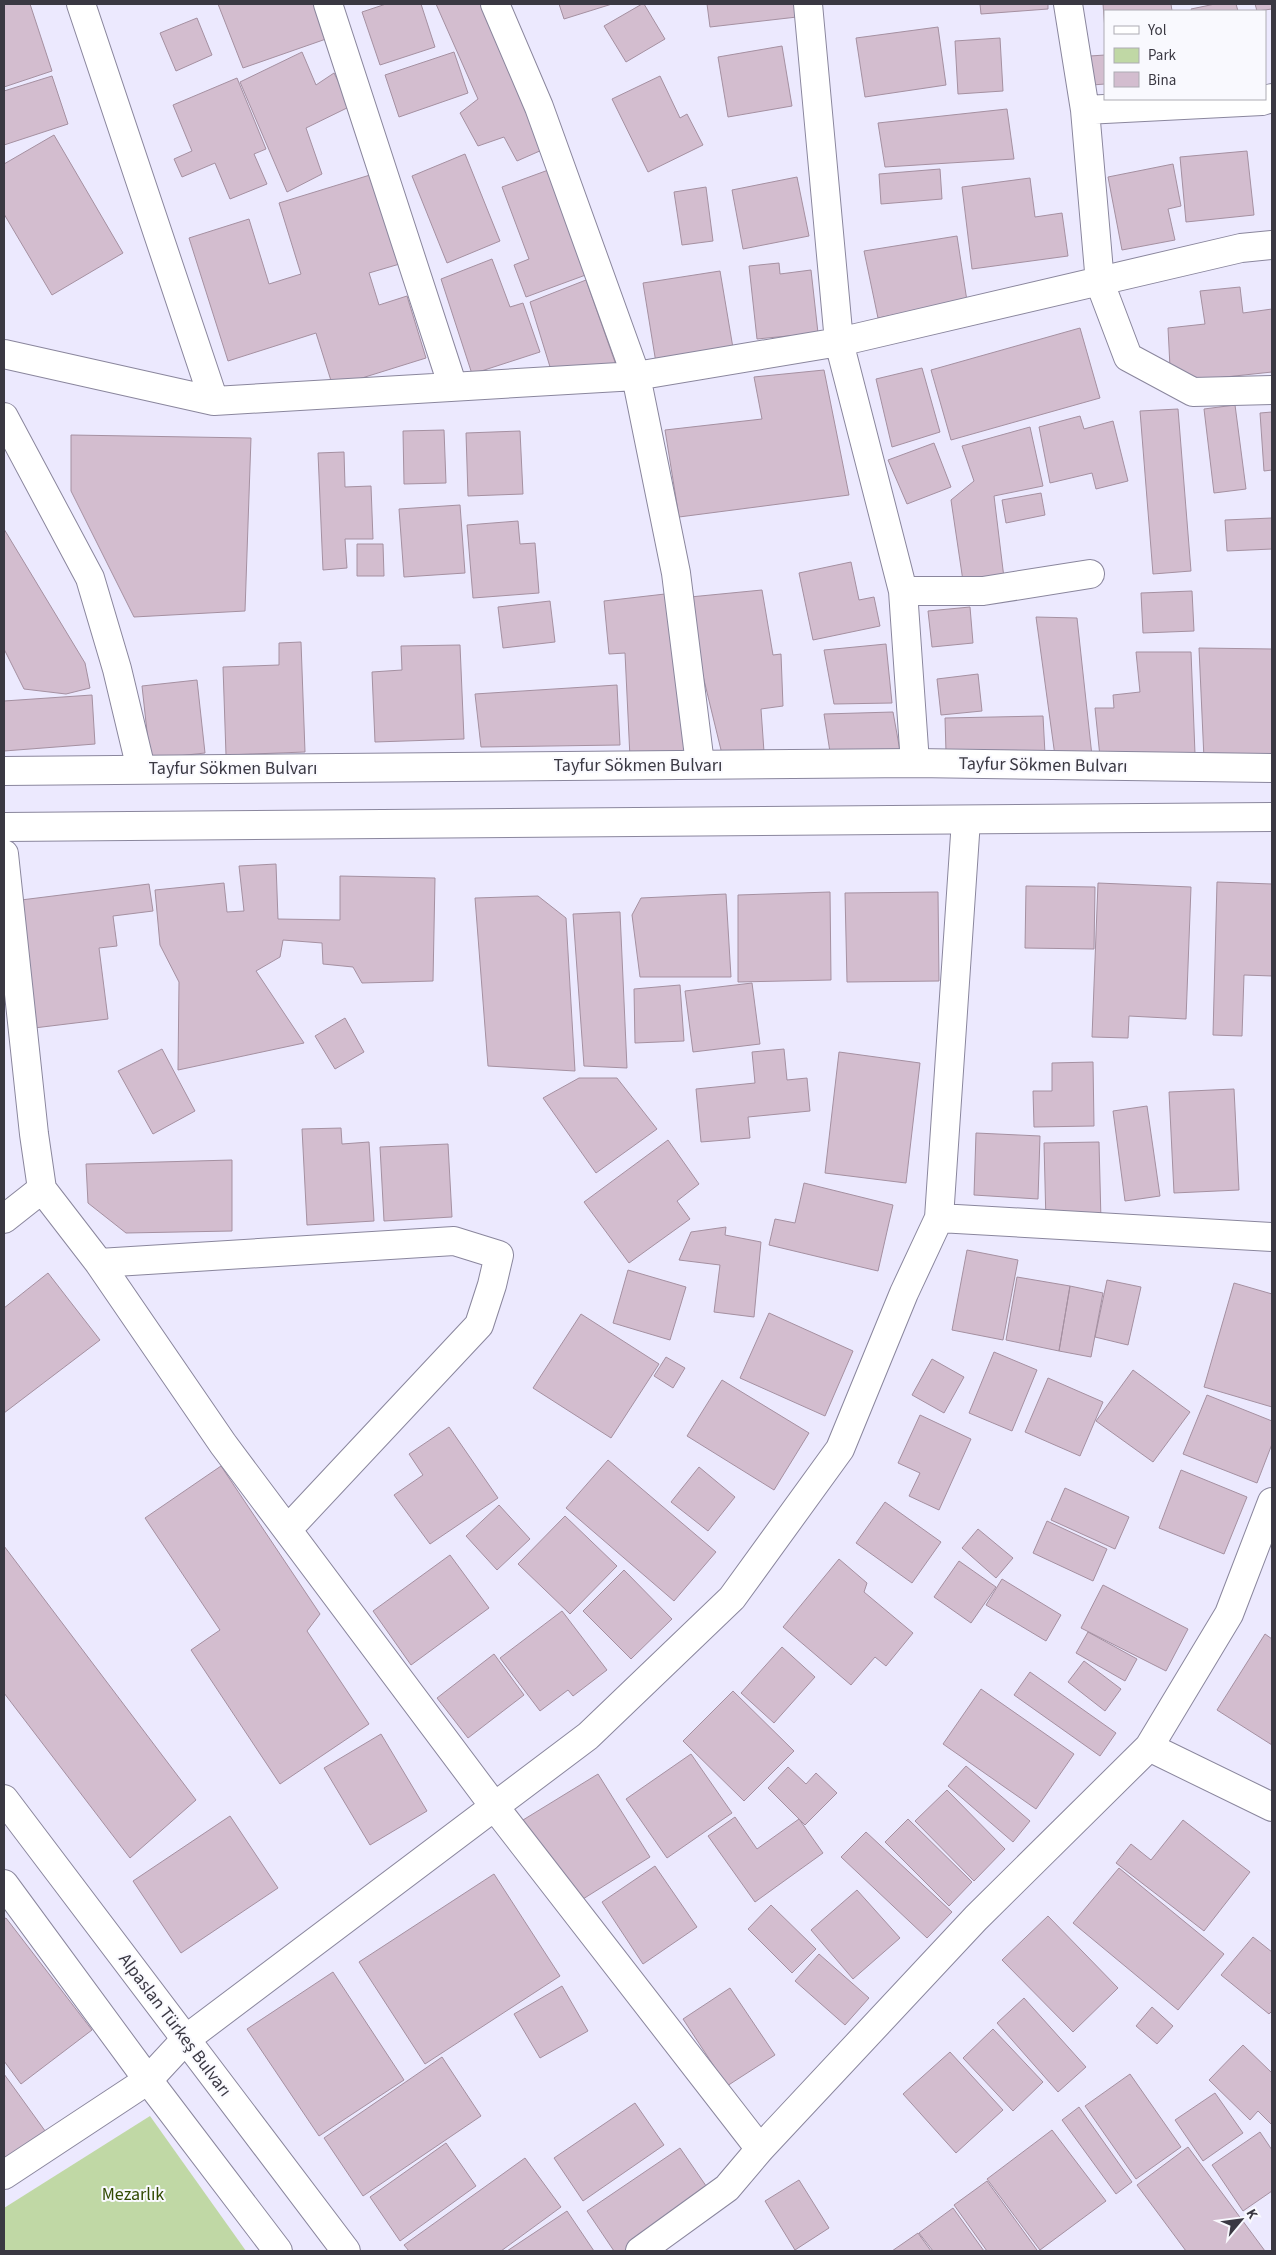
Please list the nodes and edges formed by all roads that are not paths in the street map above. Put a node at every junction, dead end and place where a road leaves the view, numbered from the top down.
1 (81, 4) edge
2 (328, 4) edge
3 (495, 4) edge
4 (808, 4) edge
5 (1068, 4) edge
6 (1265, 100) edge
7 (1085, 110) junction
8 (1272, 245) edge
9 (1100, 283) junction
10 (839, 342) junction
11 (4, 354) edge
12 (636, 376) junction
13 (453, 387) junction
14 (1272, 390) edge
15 (214, 401) junction
16 (4, 417) edge
17 (1090, 574) dead end
18 (903, 591) junction
19 (915, 763) junction
20 (700, 764) junction
21 (1272, 768) edge
22 (141, 769) junction
23 (4, 771) edge
24 (1272, 817) edge
25 (966, 820) junction
26 (4, 827) edge
27 (4, 854) edge
28 (42, 1189) junction
29 (939, 1218) junction
30 (4, 1219) edge
31 (1272, 1237) edge
32 (99, 1263) junction
33 (1272, 1502) edge
34 (288, 1530) junction
35 (1149, 1747) junction
36 (4, 1799) edge
37 (494, 1806) junction
38 (1272, 1807) edge
39 (6, 1891) edge
40 (186, 2039) junction
41 (148, 2080) junction
42 (760, 2149) junction
43 (4, 2175) edge
44 (278, 2251) edge
45 (346, 2251) edge
46 (640, 2251) edge

1 - 15 street
2 - 13 street
3 - 12 street
4 - 10 street
5 - 7 street
6 - 7 street
7 - 9 street
8 - 9 street
9 - 10 street
9 - 14 street
10 - 12 street
10 - 18 street
11 - 15 street
12 - 13 street
12 - 20 street
13 - 15 street
16 - 22 street
17 - 18 street
18 - 19 street
19 - 20 street, Tayfur Sökmen Bulvarı
19 - 21 street, Tayfur Sökmen Bulvarı
20 - 22 street, Tayfur Sökmen Bulvarı
22 - 23 street, Tayfur Sökmen Bulvarı
24 - 25 street
25 - 26 street
25 - 29 street
27 - 28 street
28 - 30 street
28 - 32 street
29 - 31 street
29 - 37 street
32 - 34 street
32 - 34 street
33 - 35 street
34 - 37 street
35 - 38 street
35 - 42 street
36 - 40 street, Alpaslan Türkeş Bulvarı
37 - 40 street
37 - 42 street
39 - 41 street
40 - 41 street
40 - 45 street, Alpaslan Türkeş Bulvarı
41 - 43 street
41 - 44 street
42 - 46 street

